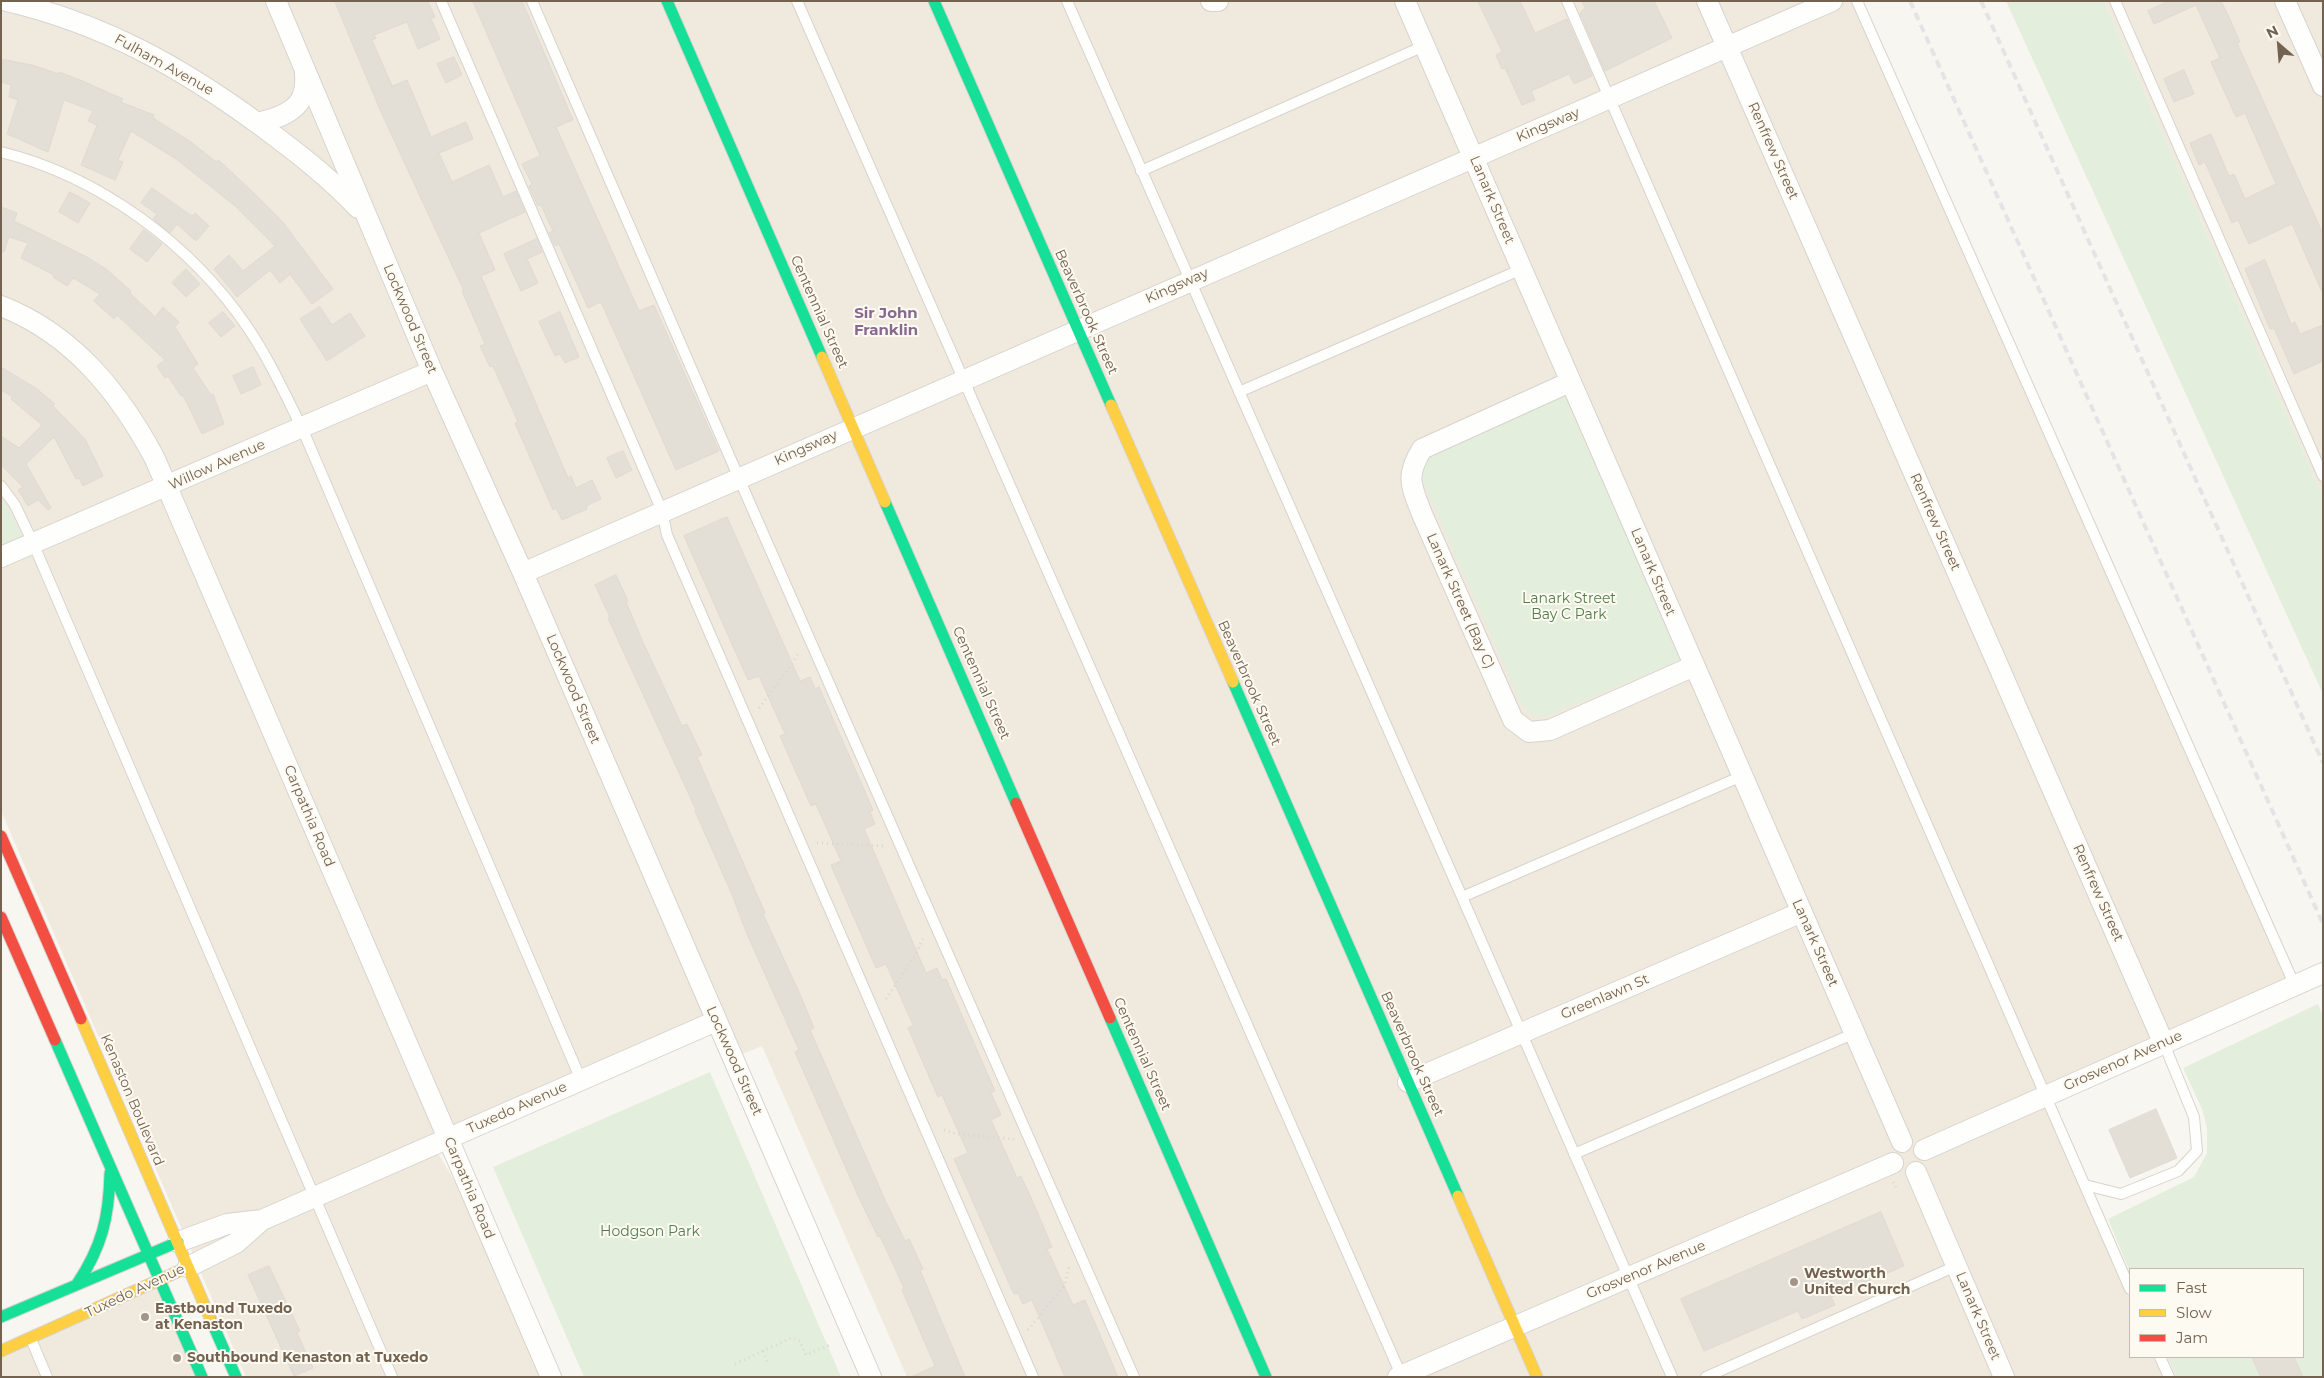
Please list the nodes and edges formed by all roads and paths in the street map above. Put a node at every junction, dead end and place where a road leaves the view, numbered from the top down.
1 (7, 1) edge
2 (276, 1) edge
3 (441, 1) edge
4 (532, 1) edge
5 (667, 1) edge
6 (798, 1) edge
7 (934, 1) edge
8 (1067, 1) edge
9 (1211, 1) edge
10 (1218, 1) edge
11 (1405, 1) edge
12 (1567, 1) edge
13 (1707, 1) edge
14 (1832, 1) edge
15 (1857, 1) edge
16 (2115, 1) edge
17 (2286, 1) edge
18 (1424, 46) junction
19 (1728, 48) junction
20 (305, 66) junction
21 (2323, 86) edge
22 (1609, 99) junction
23 (257, 123) junction
24 (1, 152) edge
25 (1474, 156) junction
26 (1141, 171) junction
27 (365, 215) junction
28 (1522, 270) junction
29 (1189, 280) junction
30 (1, 306) edge
31 (1078, 329) junction
32 (432, 371) junction
33 (963, 380) junction
34 (1570, 382) junction
35 (1239, 392) junction
36 (853, 427) junction
37 (302, 428) junction
38 (2323, 476) edge
39 (738, 477) junction
40 (1, 486) edge
41 (168, 487) junction
42 (662, 511) junction
43 (33, 543) junction
44 (1, 558) edge
45 (523, 573) junction
46 (800, 648) dead end
47 (1694, 666) junction
48 (759, 708) dead end
49 (1742, 776) junction
50 (1, 836) edge
51 (816, 843) dead end
52 (885, 846) dead end
53 (1462, 897) junction
54 (1802, 912) junction
55 (1, 916) edge
56 (924, 936) dead end
57 (2323, 973) edge
58 (2295, 986) junction
59 (886, 999) dead end
60 (716, 1021) junction
61 (1521, 1033) junction
62 (1855, 1033) junction
63 (2164, 1044) junction
64 (581, 1080) junction
65 (1408, 1082) junction
66 (2046, 1096) junction
67 (944, 1130) dead end
68 (447, 1139) junction
69 (1014, 1139) dead end
70 (1902, 1142) junction
71 (1924, 1150) junction
72 (1574, 1154) junction
73 (1893, 1163) junction
74 (110, 1166) junction
75 (1916, 1172) junction
76 (2085, 1186) junction
77 (314, 1198) junction
78 (262, 1220) junction
79 (178, 1242) junction
80 (149, 1253) junction
81 (1069, 1266) dead end
82 (1956, 1266) junction
83 (188, 1267) junction
84 (1628, 1278) junction
85 (160, 1281) junction
86 (77, 1284) junction
87 (2129, 1287) edge
88 (1, 1317) edge
89 (1515, 1326) junction
90 (1028, 1330) dead end
91 (30, 1338) junction
92 (832, 1344) dead end
93 (1, 1351) edge
94 (763, 1351) junction
95 (2160, 1358) edge
96 (768, 1363) dead end
97 (735, 1364) dead end
98 (1401, 1376) edge
99 (47, 1377) edge
100 (202, 1377) edge
101 (236, 1377) edge
102 (392, 1377) edge
103 (550, 1377) edge
104 (871, 1377) edge
105 (1033, 1377) edge
106 (1134, 1377) edge
107 (1266, 1377) edge
108 (1537, 1377) edge
109 (1672, 1377) edge
110 (1706, 1377) edge
111 (2004, 1377) edge
112 (2169, 1377) edge

1 - 23 street, Fulham Avenue
2 - 20 street, Lockwood Street
3 - 42 lane
4 - 39 lane
5 - 36 street, Centennial Street
6 - 33 lane
7 - 31 street, Beaverbrook Street
8 - 26 lane
9 - 10 street
11 - 18 street, Lanark Street
12 - 22 lane
13 - 19 street, Renfrew Street
14 - 19 street, Kingsway
15 - 58 lane
16 - 38 lane
17 - 21 street
18 - 25 street, Lanark Street
18 - 26 lane
19 - 22 street, Kingsway
19 - 63 street, Renfrew Street
20 - 23 street
20 - 27 street, Lockwood Street
22 - 25 street, Kingsway
22 - 66 lane
23 - 27 street, Fulham Avenue
24 - 37 lane
25 - 28 street, Lanark Street
25 - 29 street, Kingsway
26 - 29 lane
27 - 32 street, Lockwood Street
28 - 34 street, Lanark Street
28 - 35 lane
29 - 31 street, Kingsway
29 - 35 lane
30 - 41 street, Carpathia Road
31 - 33 street, Kingsway
31 - 65 street, Beaverbrook Street
32 - 37 street, Willow Avenue
32 - 45 street, Lockwood Street
33 - 36 street, Kingsway
33 - 98 lane
34 - 47 street, Lanark Street
34 - 47 street, Lanark Street (Bay C)
35 - 53 lane
36 - 39 street, Kingsway
36 - 107 street, Centennial Street
37 - 41 street, Willow Avenue
37 - 64 lane
39 - 42 street, Kingsway
39 - 106 lane
40 - 43 lane
41 - 43 street, Willow Avenue
41 - 68 street, Carpathia Road
42 - 45 street, Kingsway
42 - 105 lane
43 - 44 street, Willow Avenue
43 - 77 lane
45 - 60 street, Lockwood Street
46 - 48 path
47 - 49 street, Lanark Street
49 - 53 lane
49 - 54 street, Lanark Street
50 - 79 street, Kenaston Boulevard
51 - 52 path
53 - 61 lane
54 - 61 street, Greenlawn St
54 - 62 street, Lanark Street
55 - 74 street
56 - 59 path
57 - 58 street, Grosvenor Avenue
58 - 63 street, Grosvenor Avenue
60 - 64 street, Tuxedo Avenue
60 - 104 street, Lockwood Street
61 - 65 street, Greenlawn St
61 - 72 lane
62 - 70 street, Lanark Street
62 - 72 lane
63 - 66 street, Grosvenor Avenue
63 - 76 lane
64 - 68 street, Tuxedo Avenue
65 - 89 street, Beaverbrook Street
66 - 71 street, Grosvenor Avenue
66 - 76 lane
67 - 69 path
68 - 77 street, Tuxedo Avenue
68 - 103 street, Carpathia Road
70 - 71 street
70 - 73 street
71 - 75 street
72 - 84 lane
73 - 75 street
73 - 84 street, Grosvenor Avenue
74 - 80 street
74 - 86 street
75 - 82 street, Lanark Street
76 - 87 lane
77 - 78 street, Tuxedo Avenue
77 - 102 lane
78 - 79 street, Tuxedo Avenue
78 - 83 street, Tuxedo Avenue
79 - 80 street, Tuxedo Avenue
79 - 83 street, Kenaston Boulevard
80 - 85 street
80 - 86 street, Tuxedo Avenue
81 - 90 path
82 - 110 lane
82 - 111 street, Lanark Street
83 - 85 street, Tuxedo Avenue
83 - 101 street, Kenaston Boulevard
84 - 89 street, Grosvenor Avenue
84 - 109 lane
85 - 91 street, Tuxedo Avenue
85 - 100 street
86 - 88 street, Tuxedo Avenue
89 - 98 street, Grosvenor Avenue
89 - 108 street, Beaverbrook Street
91 - 93 street, Tuxedo Avenue
91 - 99 lane
92 - 94 path
94 - 96 path
94 - 97 path
95 - 112 lane

